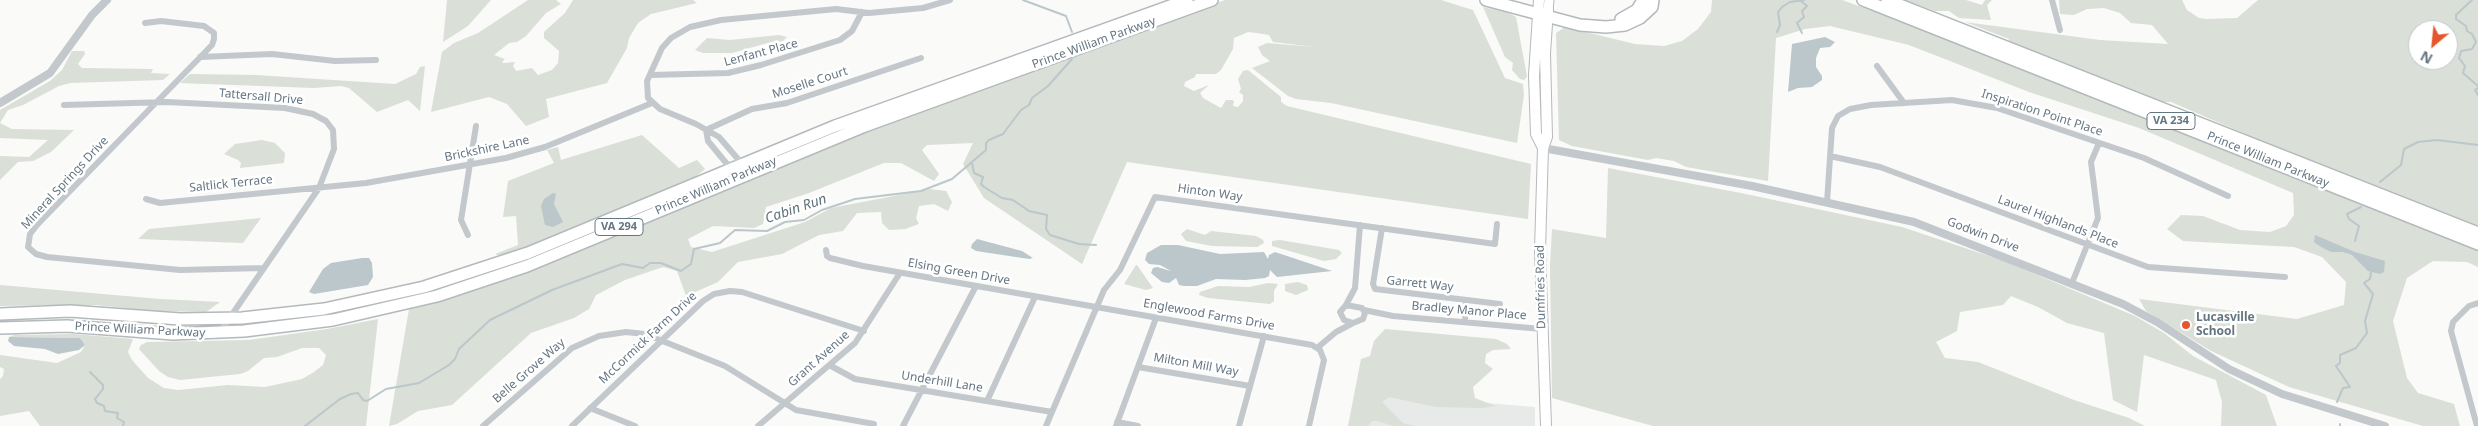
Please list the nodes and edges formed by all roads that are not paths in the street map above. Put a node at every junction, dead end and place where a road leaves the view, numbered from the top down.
1 (107, 0) edge
2 (950, 0) edge
3 (1187, 0) edge
4 (1212, 0) edge
5 (1486, 0) edge
6 (1515, 0) edge
7 (1643, 0) edge
8 (1654, 0) edge
9 (1862, 0) edge
10 (1887, 0) edge
11 (2052, 0) edge
12 (1543, 7) edge
13 (862, 12) junction
14 (145, 23) dead end
15 (2060, 30) dead end
16 (200, 57) junction
17 (921, 58) dead end
18 (376, 60) dead end
19 (1877, 66) dead end
20 (650, 75) junction
21 (157, 102) junction
22 (0, 103) edge
23 (652, 103) junction
24 (1904, 103) junction
25 (64, 105) dead end
26 (476, 126) dead end
27 (706, 130) junction
28 (2099, 143) junction
29 (1543, 148) junction
30 (1830, 156) junction
31 (471, 164) junction
32 (738, 171) junction
33 (319, 188) junction
34 (2228, 196) dead end
35 (146, 199) dead end
36 (1828, 202) junction
37 (1497, 224) dead end
38 (1360, 225) junction
39 (1382, 228) junction
40 (2478, 233) edge
41 (468, 236) dead end
42 (2478, 244) edge
43 (2088, 246) junction
44 (826, 250) dead end
45 (264, 268) junction
46 (900, 273) junction
47 (2285, 277) dead end
48 (2072, 283) junction
49 (976, 286) junction
50 (1355, 288) junction
51 (1035, 297) junction
52 (1466, 300) junction
53 (2478, 303) edge
54 (1500, 304) dead end
55 (1346, 305) junction
56 (1096, 307) junction
57 (1361, 308) junction
58 (0, 314) edge
59 (1394, 316) junction
60 (230, 318) junction
61 (1156, 318) junction
62 (1342, 318) junction
63 (1363, 319) junction
64 (1466, 321) junction
65 (1353, 323) junction
66 (0, 328) edge
67 (1542, 329) junction
68 (864, 332) junction
69 (1336, 332) junction
70 (219, 333) junction
71 (1264, 336) junction
72 (661, 341) junction
73 (1317, 348) junction
74 (831, 366) junction
75 (1138, 367) junction
76 (1250, 386) junction
77 (922, 390) junction
78 (987, 401) junction
79 (784, 405) junction
80 (2475, 407) edge
81 (590, 408) junction
82 (1052, 412) junction
83 (874, 424) dead end
84 (1116, 424) edge
85 (483, 426) edge
86 (572, 426) edge
87 (635, 426) edge
88 (758, 426) edge
89 (904, 426) edge
90 (1046, 426) edge
91 (1138, 426) edge
92 (1239, 426) edge
93 (1308, 426) edge
94 (1546, 426) edge
95 (2385, 426) edge
96 (2477, 426) edge

1 - 22 street
2 - 13 street
3 - 32 highway, Prince William Parkway / VA 294
4 - 32 highway, Prince William Parkway / VA 294
5 - 12 highway
6 - 12 highway
7 - 12 highway
8 - 12 highway
9 - 42 highway, Prince William Parkway / VA 234
10 - 40 highway, Prince William Parkway / VA 234
11 - 15 street
12 - 29 main road, Dumfries Road
13 - 20 street, Lenfant Place
13 - 20 street
14 - 16 street, Mineral Springs Drive
16 - 18 street
16 - 21 street, Mineral Springs Drive
17 - 27 street, Moselle Court
19 - 24 street
20 - 23 street
21 - 25 street, Tattersall Drive
21 - 33 street, Tattersall Drive
21 - 45 street, Mineral Springs Drive
23 - 27 street
23 - 31 street, Brickshire Lane
24 - 28 street, Inspiration Point Place
24 - 30 street, Inspiration Point Place
26 - 31 street
27 - 32 street
27 - 32 street
28 - 34 street, Inspiration Point Place
28 - 43 street
29 - 36 street, Godwin Drive
29 - 67 main road, Dumfries Road
30 - 36 street, Inspiration Point Place
30 - 43 street, Laurel Highlands Place
31 - 33 street, Brickshire Lane
31 - 41 street
32 - 60 highway, Prince William Parkway / VA 294
32 - 70 highway, Prince William Parkway / VA 294
33 - 35 street, Saltlick Terrace
33 - 45 street, Tattersall Drive
36 - 48 street, Godwin Drive
37 - 39 street, Hinton Way
38 - 39 street, Hinton Way
38 - 50 street
38 - 56 street, Hinton Way
39 - 52 street, Garrett Way
43 - 47 street, Laurel Highlands Place
43 - 48 street
44 - 46 street, Elsing Green Drive
45 - 60 street, Tattersall Drive
46 - 49 street, Elsing Green Drive
46 - 68 street, Grant Avenue
48 - 95 street, Godwin Drive
49 - 51 street, Elsing Green Drive
49 - 77 street
50 - 55 street
50 - 57 street
51 - 56 street, Elsing Green Drive
51 - 78 street
52 - 54 street, Garrett Way
52 - 64 street, Garrett Way
53 - 80 street
55 - 57 street
55 - 62 street
56 - 61 street, Englewood Farms Drive
56 - 82 street, Hinton Way
57 - 59 street, Bradley Manor Place
57 - 63 street
58 - 60 highway, Prince William Parkway / VA 294
59 - 63 street, Bradley Manor Place
59 - 64 street, Bradley Manor Place
60 - 70 street, Tattersall Drive
61 - 71 street, Englewood Farms Drive
61 - 75 street
62 - 65 street
62 - 69 street
63 - 65 street
64 - 67 street, Bradley Manor Place
65 - 69 street
66 - 70 highway, Prince William Parkway / VA 294
67 - 94 main road, Dumfries Road
68 - 72 street, McCormick Farm Drive
68 - 74 street, Grant Avenue
69 - 73 street
71 - 73 street, Englewood Farms Drive
71 - 76 street
72 - 79 street, Belle Grove Way
72 - 81 street, McCormick Farm Drive
72 - 85 street, Belle Grove Way
73 - 93 street
74 - 77 street, Underhill Lane
74 - 79 street, Grant Avenue
75 - 76 street, Milton Mill Way
75 - 84 street
76 - 92 street
77 - 78 street, Underhill Lane
77 - 89 street
78 - 82 street, Underhill Lane
79 - 83 street, Belle Grove Way
79 - 88 street, Grant Avenue
80 - 96 street
81 - 86 street, McCormick Farm Drive
81 - 87 street
82 - 90 street, Hinton Way
84 - 91 street

